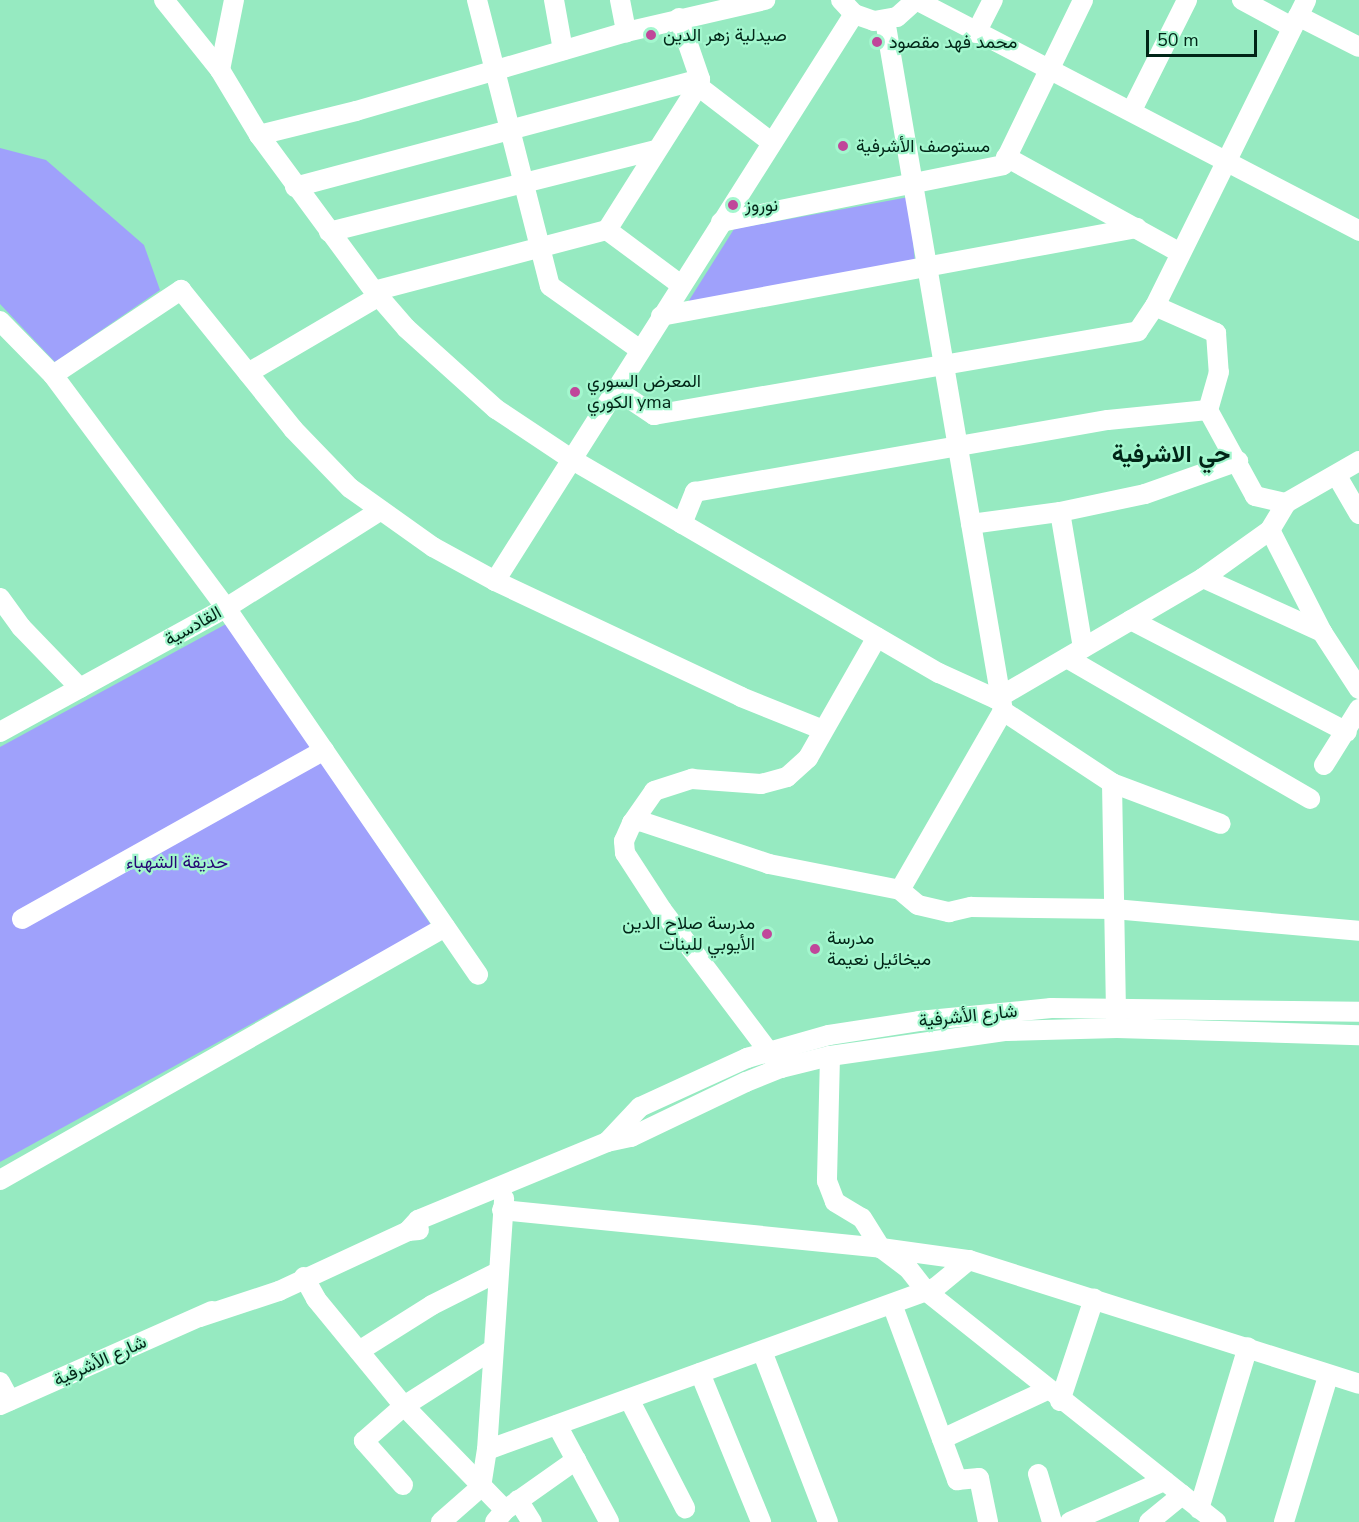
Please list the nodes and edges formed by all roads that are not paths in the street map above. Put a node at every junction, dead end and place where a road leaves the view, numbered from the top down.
1 (164, 0) edge
2 (234, 0) edge
3 (477, 0) edge
4 (554, 0) edge
5 (620, 0) edge
6 (765, 0) edge
7 (916, 0) edge
8 (993, 0) edge
9 (1083, 0) edge
10 (1187, 0) edge
11 (1242, 0) edge
12 (848, 7) edge
13 (689, 11) edge
14 (1299, 15) edge
15 (885, 20) junction
16 (626, 32) junction
17 (976, 33) junction
18 (1359, 47) edge
19 (562, 50) junction
20 (1051, 69) junction
21 (220, 70) junction
22 (492, 70) junction
23 (699, 82) junction
24 (1132, 110) junction
25 (508, 128) junction
26 (259, 135) junction
27 (771, 142) junction
28 (655, 150) junction
29 (1006, 157) junction
30 (1227, 160) junction
31 (914, 183) junction
32 (525, 184) junction
33 (295, 187) junction
34 (721, 222) junction
35 (1137, 228) junction
36 (607, 230) junction
37 (1359, 231) edge
38 (329, 232) junction
39 (540, 247) junction
40 (1179, 252) junction
41 (928, 265) junction
42 (681, 285) junction
43 (376, 293) junction
44 (1155, 306) junction
45 (661, 316) junction
46 (0, 321) edge
47 (640, 350) junction
48 (945, 366) junction
49 (248, 373) junction
50 (53, 375) junction
51 (615, 389) junction
52 (1208, 410) junction
53 (960, 446) junction
54 (571, 459) junction
55 (1238, 461) junction
56 (1359, 461) edge
57 (1336, 476) junction
58 (1286, 503) junction
59 (381, 510) junction
60 (1060, 512) junction
61 (1359, 514) edge
62 (682, 524) junction
63 (971, 524) junction
64 (1270, 530) junction
65 (1203, 578) junction
66 (495, 581) junction
67 (0, 598) edge
68 (226, 608) junction
69 (1131, 620) junction
70 (1322, 632) junction
71 (878, 637) junction
72 (1075, 653) junction
73 (80, 688) junction
74 (1359, 689) edge
75 (1003, 703) junction
76 (1359, 709) edge
77 (823, 730) junction
78 (0, 732) edge
79 (1347, 732) junction
80 (324, 750) junction
81 (1324, 765) dead end
82 (1112, 783) junction
83 (1310, 799) dead end
84 (632, 823) junction
85 (1221, 824) dead end
86 (900, 890) junction
87 (1114, 909) junction
88 (22, 919) dead end
89 (445, 927) junction
90 (1359, 931) edge
91 (478, 975) dead end
92 (1116, 1008) junction
93 (1359, 1012) edge
94 (1116, 1028) junction
95 (1359, 1035) edge
96 (768, 1051) junction
97 (830, 1056) junction
98 (781, 1068) junction
99 (607, 1142) junction
100 (0, 1180) edge
101 (507, 1186) junction
102 (502, 1210) junction
103 (881, 1248) junction
104 (969, 1260) junction
105 (498, 1272) junction
106 (304, 1277) junction
107 (926, 1291) junction
108 (1094, 1299) junction
109 (892, 1304) junction
110 (1248, 1347) junction
111 (492, 1350) junction
112 (358, 1351) junction
113 (762, 1351) junction
114 (700, 1373) junction
115 (1328, 1376) junction
116 (0, 1382) edge
117 (1359, 1384) edge
118 (1053, 1395) junction
119 (628, 1399) junction
120 (5, 1403) edge
121 (404, 1406) junction
122 (557, 1425) junction
123 (942, 1439) junction
124 (487, 1450) junction
125 (576, 1460) junction
126 (1038, 1474) dead end
127 (1164, 1481) junction
128 (403, 1485) dead end
129 (481, 1487) junction
130 (1182, 1495) junction
131 (685, 1508) dead end
132 (1199, 1509) junction
133 (506, 1511) edge
134 (609, 1521) edge
135 (441, 1522) edge
136 (532, 1522) edge
137 (761, 1522) edge
138 (828, 1522) edge
139 (988, 1522) edge
140 (1052, 1522) edge
141 (1070, 1522) edge
142 (1149, 1522) edge
143 (1216, 1522) edge
144 (1284, 1522) edge

1 - 21 street
2 - 21 street
3 - 22 street
4 - 19 street
5 - 16 street
6 - 13 street
7 - 15 street
7 - 17 street
8 - 17 street
9 - 20 street
10 - 24 street
11 - 14 street
12 - 15 street
12 - 27 street
13 - 16 street
13 - 23 street
14 - 18 street
14 - 30 street
15 - 31 street
16 - 19 street
17 - 20 street
19 - 22 street
20 - 24 street
20 - 29 street
21 - 26 street
22 - 25 street
22 - 26 street
23 - 25 street
23 - 27 street
23 - 28 street
24 - 30 street
25 - 32 street
25 - 33 street
26 - 33 street
27 - 34 street
28 - 32 street
28 - 36 street
29 - 31 street
29 - 35 street
30 - 37 street
30 - 40 street
31 - 34 street
31 - 41 street
32 - 38 street
32 - 39 street
33 - 38 street
34 - 42 street
35 - 40 street
35 - 41 street
36 - 39 street
36 - 42 street
38 - 43 street
39 - 43 street
39 - 47 street
40 - 44 street
41 - 45 street
41 - 48 street
42 - 45 street
43 - 49 street
43 - 54 street
44 - 48 street
44 - 52 street
45 - 47 street
46 - 50 street
47 - 51 street
48 - 51 street
48 - 53 street
49 - 50 street
49 - 59 street
50 - 68 street
51 - 54 street
52 - 53 street
52 - 55 street
53 - 62 street
53 - 63 street
54 - 62 street
54 - 66 street
55 - 58 street
55 - 60 street
56 - 57 street
57 - 58 street
57 - 61 street
58 - 64 street
59 - 66 street
59 - 68 street, القادسية
60 - 63 street
60 - 72 street
62 - 71 street
63 - 75 street
64 - 65 street
64 - 70 street
65 - 69 street
65 - 70 street
66 - 77 street
67 - 73 street
68 - 73 street, القادسية
68 - 80 street
69 - 72 street
69 - 79 street
70 - 74 street
71 - 75 street
71 - 77 street
72 - 75 street
72 - 83 street
73 - 78 street, القادسية
75 - 82 street
75 - 86 street
76 - 79 street
77 - 84 street
79 - 81 street
80 - 88 street
80 - 89 street
82 - 85 street
82 - 87 street
84 - 86 street
84 - 96 street
86 - 87 street
87 - 90 street
87 - 92 street
89 - 91 street
89 - 100 street
92 - 93 street, شارع الأشرفية
92 - 94 street
92 - 96 street, شارع الأشرفية
94 - 95 street, شارع الأشرفية
94 - 97 street, شارع الأشرفية
96 - 98 street
96 - 99 street, شارع الأشرفية
97 - 98 street, شارع الأشرفية
97 - 103 street
98 - 99 street, شارع الأشرفية
99 - 101 street, شارع الأشرفية
101 - 102 street
101 - 106 street, شارع الأشرفية
102 - 103 street
102 - 105 street
103 - 104 street
103 - 107 street
104 - 107 street
104 - 108 street
105 - 111 street
105 - 112 street
106 - 112 street
106 - 120 street, شارع الأشرفية
107 - 109 street
107 - 118 street
108 - 110 street
108 - 118 street
109 - 113 street
109 - 123 street
110 - 115 street
110 - 132 street
111 - 121 street
111 - 124 street
112 - 121 street
113 - 114 street
113 - 138 street
114 - 119 street
114 - 137 street
115 - 117 street
115 - 144 street
116 - 120 street
118 - 123 street
118 - 127 street
119 - 122 street
119 - 131 street
121 - 128 street
121 - 129 street
122 - 124 street
122 - 125 street
123 - 139 street
124 - 129 street
125 - 133 street
125 - 134 street
126 - 140 street
127 - 130 street
127 - 141 street
129 - 133 street
129 - 135 street
130 - 132 street
130 - 142 street
132 - 143 street
133 - 136 street

